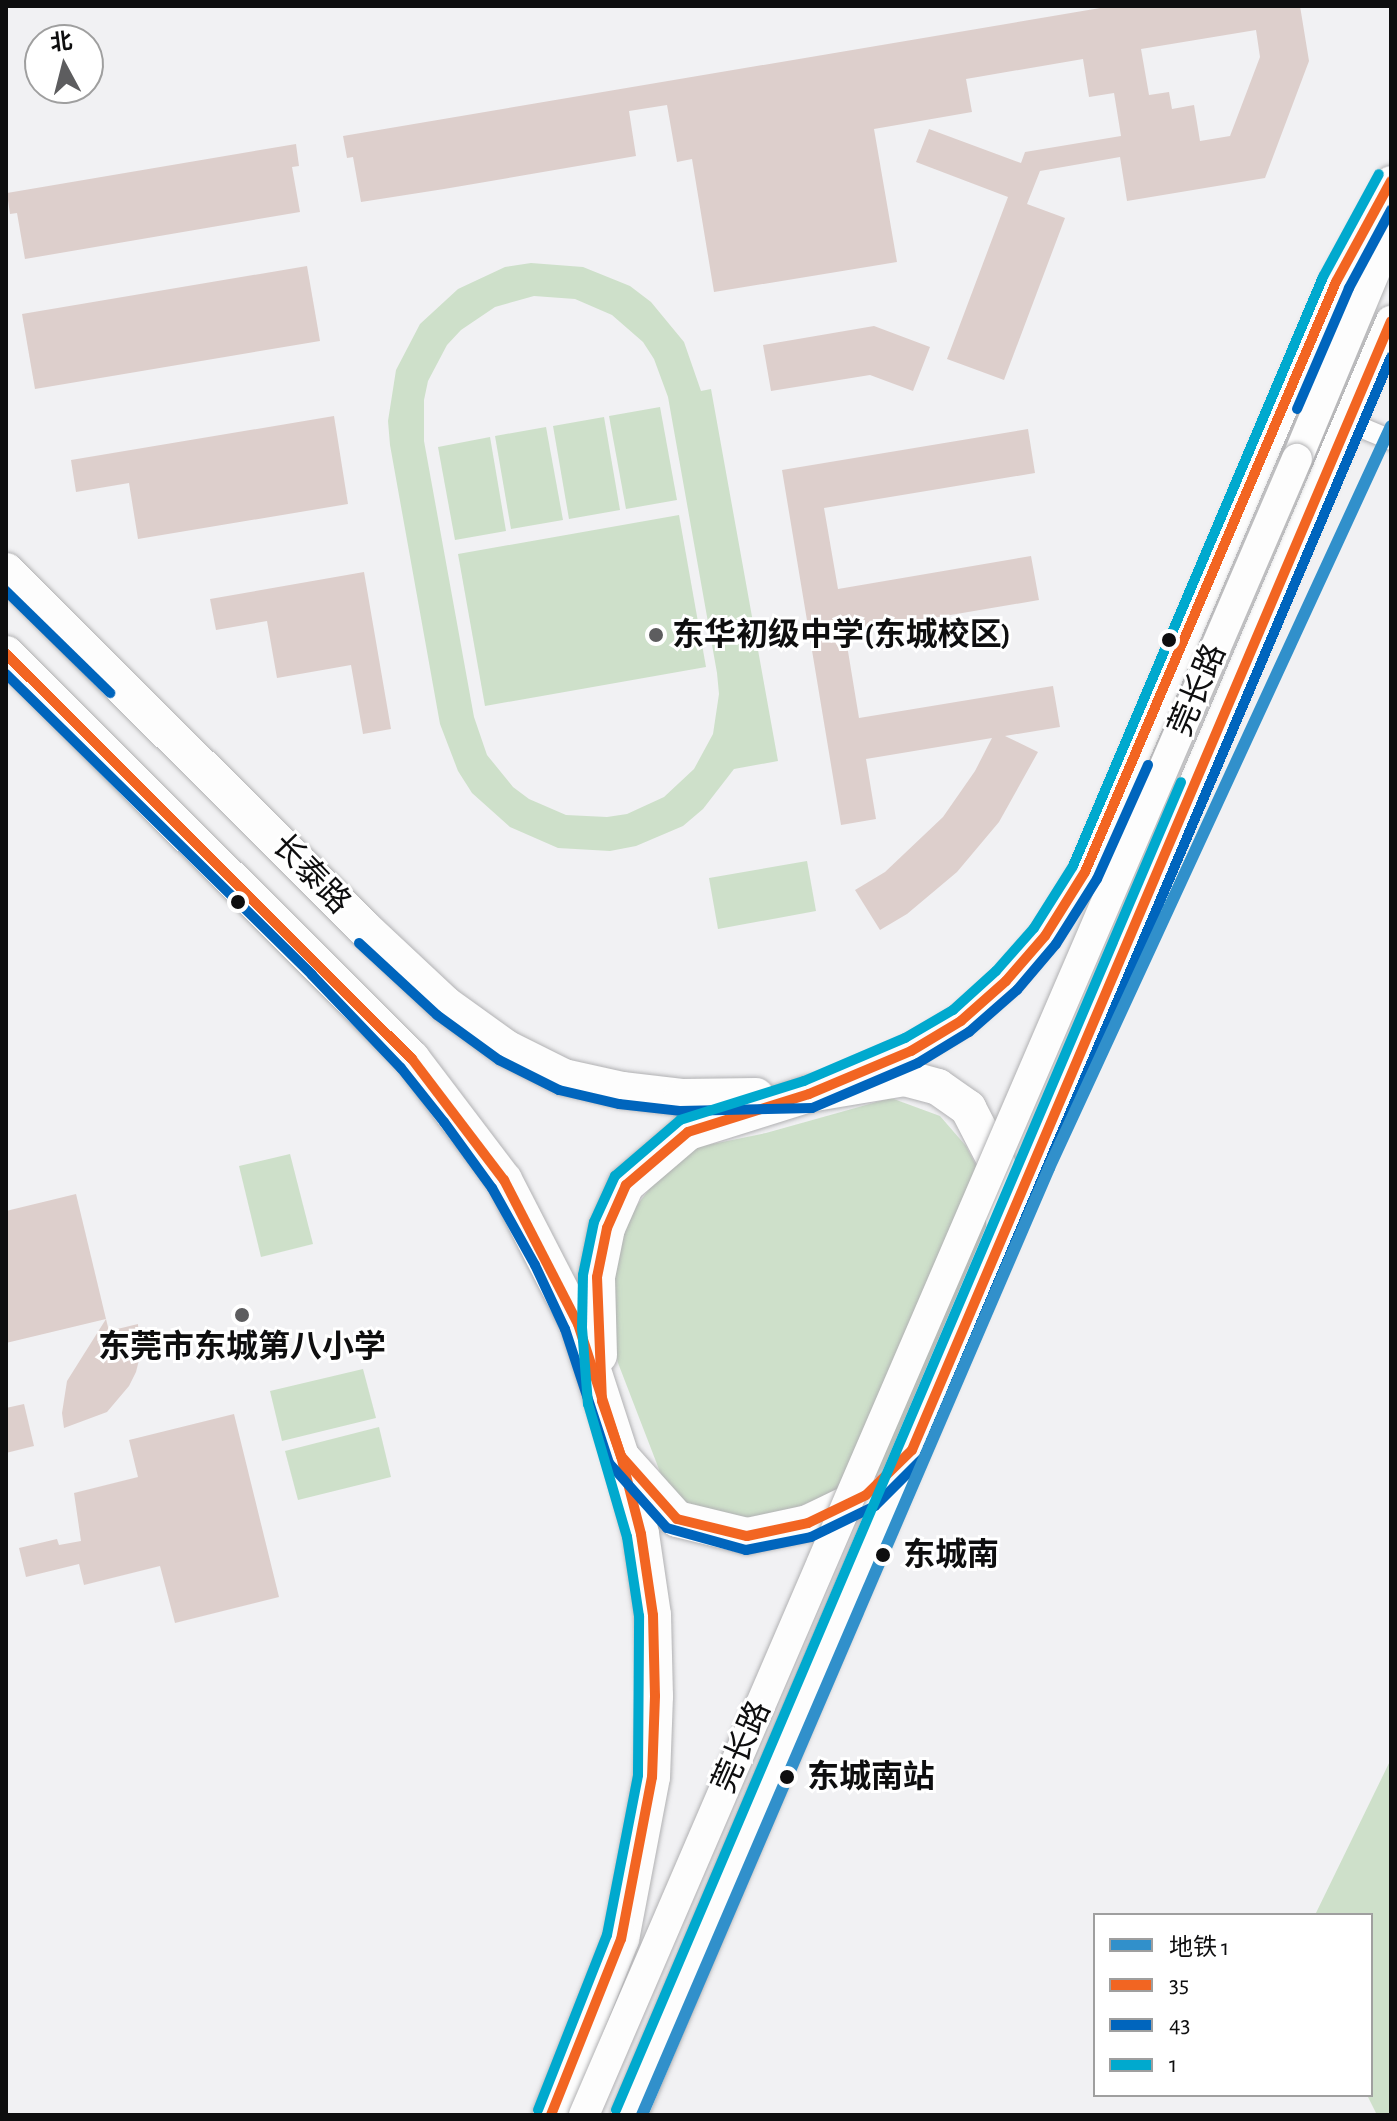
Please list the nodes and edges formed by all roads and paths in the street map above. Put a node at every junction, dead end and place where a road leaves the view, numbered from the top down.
1 (1391, 181) edge
2 (1391, 233) edge
3 (1391, 321) edge
4 (1348, 422) junction
5 (1391, 440) edge
6 (6, 571) edge
7 (6, 654) edge
8 (809, 1094) junction
9 (1005, 1228) junction
10 (602, 1401) junction
11 (912, 1450) junction
12 (621, 1456) junction
13 (551, 2115) edge
14 (584, 2115) edge
15 (629, 2115) edge

1 - 8 main road, 莞长路
2 - 14 main road, 莞长路, bridge
3 - 4 main road, 莞长路
4 - 5 street
4 - 9 main road, 莞长路
6 - 8 highway, 长泰路
7 - 10 highway, 长泰路
8 - 9 highway
8 - 10 highway
9 - 11 highway, 莞长路
10 - 12 highway
11 - 12 highway
11 - 15 highway, 莞长路
12 - 13 highway

